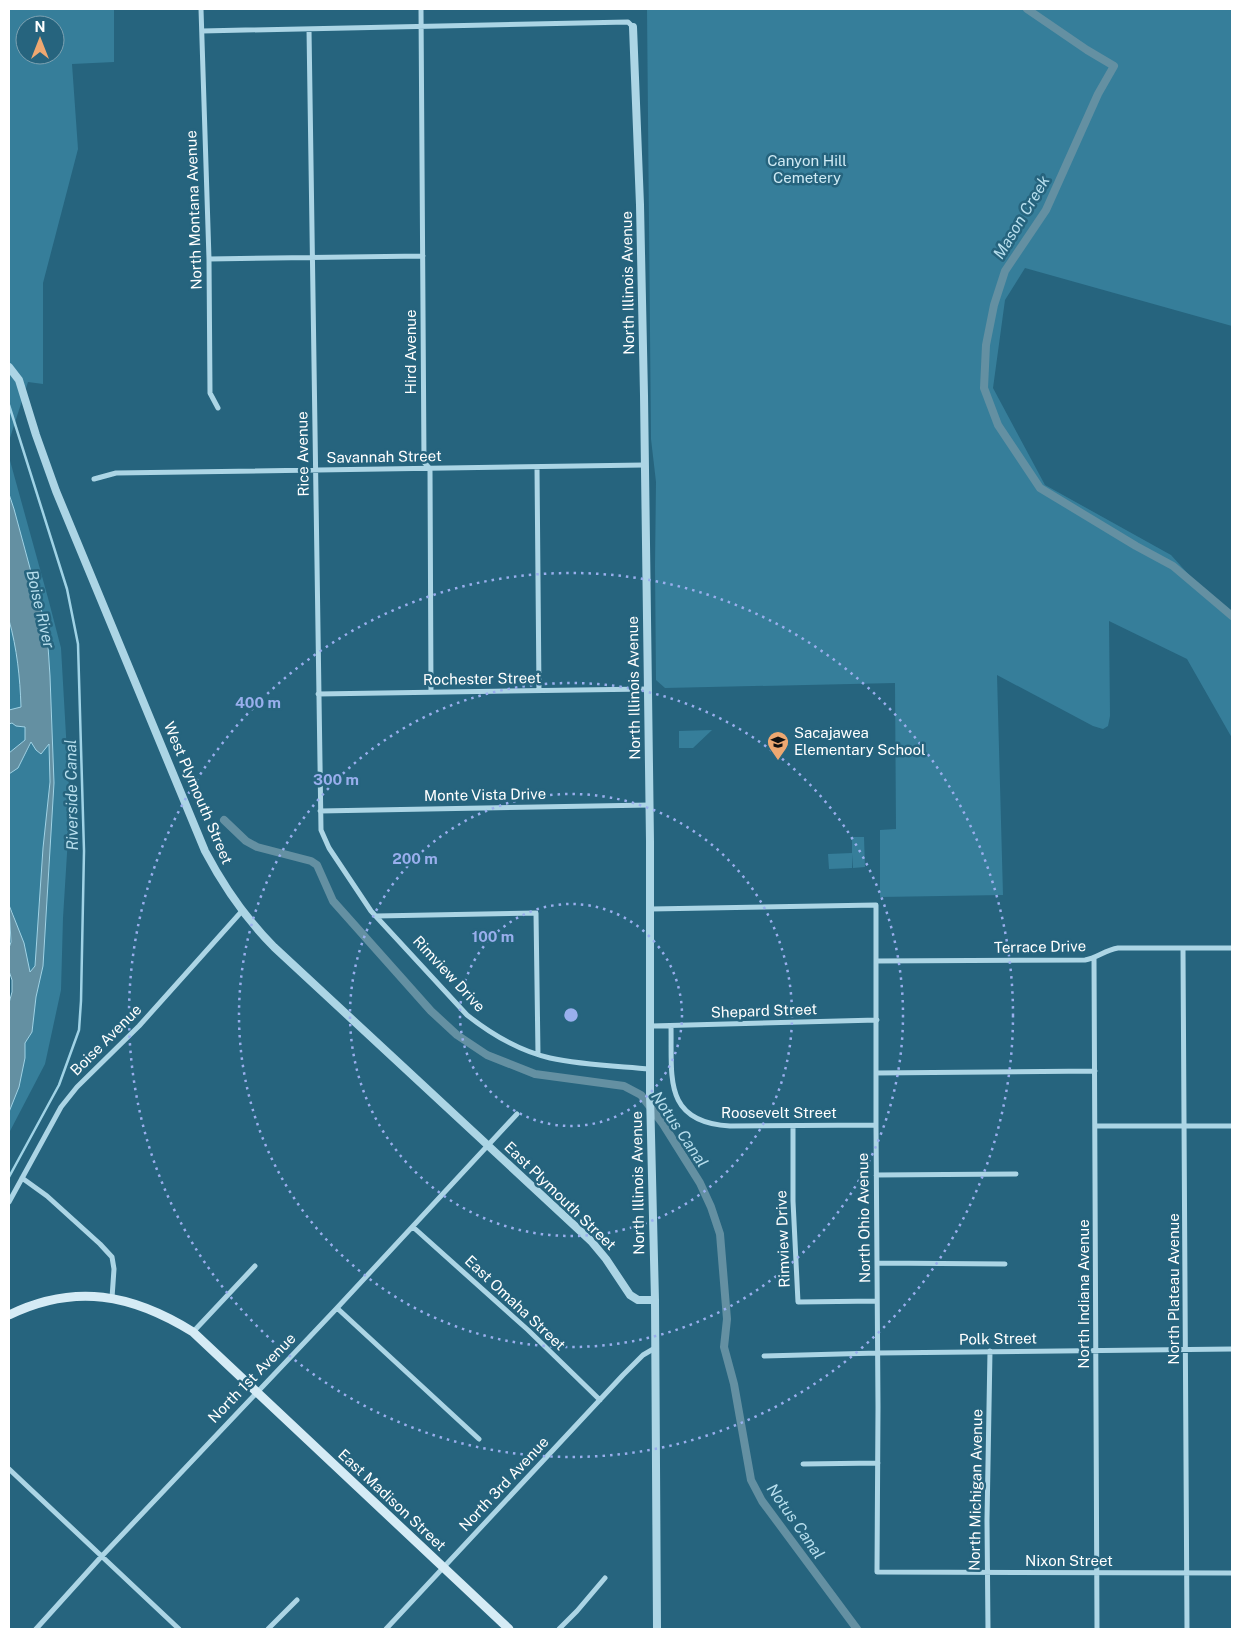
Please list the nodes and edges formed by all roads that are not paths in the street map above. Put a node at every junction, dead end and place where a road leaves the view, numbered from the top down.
1 (201, 9) edge
2 (422, 9) edge
3 (422, 26) junction
4 (633, 27) joint
5 (309, 29) junction
6 (202, 31) junction
7 (423, 256) junction
8 (209, 258) junction
9 (313, 258) junction
10 (9, 367) edge
11 (218, 408) dead end
12 (644, 465) junction
13 (537, 467) junction
14 (430, 469) junction
15 (316, 470) junction
16 (94, 479) dead end
17 (647, 689) junction
18 (539, 691) junction
19 (431, 692) junction
20 (318, 694) junction
21 (650, 804) junction
22 (320, 811) junction
23 (344, 871) joint
24 (651, 909) junction
25 (242, 911) junction
26 (376, 916) junction
27 (1183, 948) junction
28 (1232, 948) edge
29 (1094, 958) junction
30 (876, 961) junction
31 (877, 1020) junction
32 (651, 1026) junction
33 (671, 1026) junction
34 (538, 1054) junction
35 (650, 1069) junction
36 (1095, 1070) junction
37 (876, 1073) junction
38 (517, 1114) dead end
39 (876, 1125) junction
40 (793, 1126) junction
41 (1096, 1126) junction
42 (1185, 1126) junction
43 (1232, 1126) edge
44 (488, 1145) junction
45 (1016, 1174) dead end
46 (876, 1176) junction
47 (22, 1178) junction
48 (9, 1202) edge
49 (413, 1227) junction
50 (877, 1263) junction
51 (1005, 1264) dead end
52 (255, 1266) dead end
53 (112, 1298) junction
54 (655, 1300) junction
55 (877, 1301) junction
56 (337, 1308) junction
57 (9, 1315) edge
58 (193, 1332) junction
59 (655, 1348) junction
60 (1232, 1349) edge
61 (1097, 1350) junction
62 (1186, 1350) junction
63 (990, 1351) junction
64 (878, 1353) junction
65 (764, 1356) dead end
66 (256, 1391) junction
67 (600, 1400) junction
68 (479, 1439) dead end
69 (878, 1463) junction
70 (803, 1464) dead end
71 (9, 1469) edge
72 (101, 1557) junction
73 (443, 1567) junction
74 (905, 1572) joint
75 (1232, 1572) edge
76 (988, 1573) junction
77 (1097, 1573) junction
78 (1187, 1573) junction
79 (605, 1578) dead end
80 (297, 1600) dead end
81 (36, 1629) edge
82 (179, 1629) edge
83 (268, 1629) edge
84 (386, 1629) edge
85 (509, 1629) edge
86 (559, 1629) edge
87 (657, 1629) edge
88 (988, 1629) edge
89 (1097, 1629) edge
90 (1187, 1629) edge

1 - 6 street, North Montana Avenue
2 - 3 street, Hird Avenue
3 - 4 street
3 - 5 street
3 - 7 street, Hird Avenue
4 - 12 street, North Illinois Avenue
5 - 6 street
5 - 9 street, Rice Avenue
6 - 8 street, North Montana Avenue
7 - 9 street
7 - 14 street, Hird Avenue
8 - 9 street
8 - 11 street, North Montana Avenue
9 - 15 street, Rice Avenue
10 - 25 street, West Plymouth Street
12 - 13 street, Savannah Street
12 - 17 street, North Illinois Avenue
13 - 14 street, Savannah Street
13 - 18 street
14 - 15 street, Savannah Street
14 - 19 street, Hird Avenue
15 - 16 street, Savannah Street
15 - 20 street, Rice Avenue
17 - 18 street, Rochester Street
17 - 21 street, North Illinois Avenue
18 - 19 street, Rochester Street
19 - 20 street, Rochester Street
20 - 22 street, Rice Avenue
21 - 22 street, Monte Vista Drive
21 - 24 street, North Illinois Avenue
22 - 23 street, Rice Avenue
23 - 26 street, Rimview Drive
24 - 30 street, North Ohio Avenue
24 - 32 street, North Illinois Avenue
25 - 44 street, West Plymouth Street
25 - 47 street, Boise Avenue
26 - 34 street, Rimview Drive
26 - 34 street
27 - 28 street, Terrace Drive
27 - 29 street, Terrace Drive
27 - 42 street, North Plateau Avenue
29 - 30 street, Terrace Drive
29 - 36 street, North Indiana Avenue
30 - 31 street, North Ohio Avenue
31 - 33 street, Shepard Street
31 - 37 street, North Ohio Avenue
32 - 33 street, Shepard Street
32 - 35 street, North Illinois Avenue
33 - 40 street, Roosevelt Street
34 - 35 street, Rimview Drive
35 - 54 street, North Illinois Avenue
36 - 37 street
36 - 41 street, North Indiana Avenue
37 - 39 street, North Ohio Avenue
38 - 44 street, North 1st Avenue
39 - 40 street, Roosevelt Street
39 - 46 street, North Ohio Avenue
40 - 55 street, Rimview Drive
41 - 42 street
41 - 61 street, North Indiana Avenue
42 - 43 street
42 - 62 street, North Plateau Avenue
44 - 49 street, North 1st Avenue
44 - 54 street, East Plymouth Street
45 - 46 street
46 - 50 street, North Ohio Avenue
47 - 48 street, Boise Avenue
47 - 53 street
49 - 56 street, North 1st Avenue
49 - 67 street, East Omaha Street
50 - 51 street
50 - 55 street, North Ohio Avenue
52 - 58 street
53 - 57 main road, East Madison Street
53 - 58 main road, East Madison Street
54 - 59 street, North Illinois Avenue
55 - 64 street, North Ohio Avenue
56 - 66 street, North 1st Avenue
56 - 68 street
58 - 66 main road, East Madison Street
59 - 67 street
59 - 87 street, North Illinois Avenue
60 - 62 street, Polk Street
61 - 62 street, Polk Street
61 - 63 street, Polk Street
61 - 77 street, North Indiana Avenue
62 - 78 street, North Plateau Avenue
63 - 64 street, Polk Street
63 - 76 street, North Michigan Avenue
64 - 65 street, Polk Street
64 - 69 street, North Ohio Avenue
66 - 72 street, North 1st Avenue
66 - 73 main road, East Madison Street
67 - 73 street, North 3rd Avenue
69 - 70 street
69 - 74 street, North Ohio Avenue
71 - 72 street
72 - 81 street, North 1st Avenue
72 - 82 street
73 - 84 street, North 3rd Avenue
73 - 85 main road, East Madison Street
74 - 76 street, Nixon Street
75 - 78 street, Nixon Street
76 - 77 street, Nixon Street
76 - 88 street, North Michigan Avenue
77 - 78 street, Nixon Street
77 - 89 street, North Indiana Avenue
78 - 90 street, North Plateau Avenue
79 - 86 street
80 - 83 street

